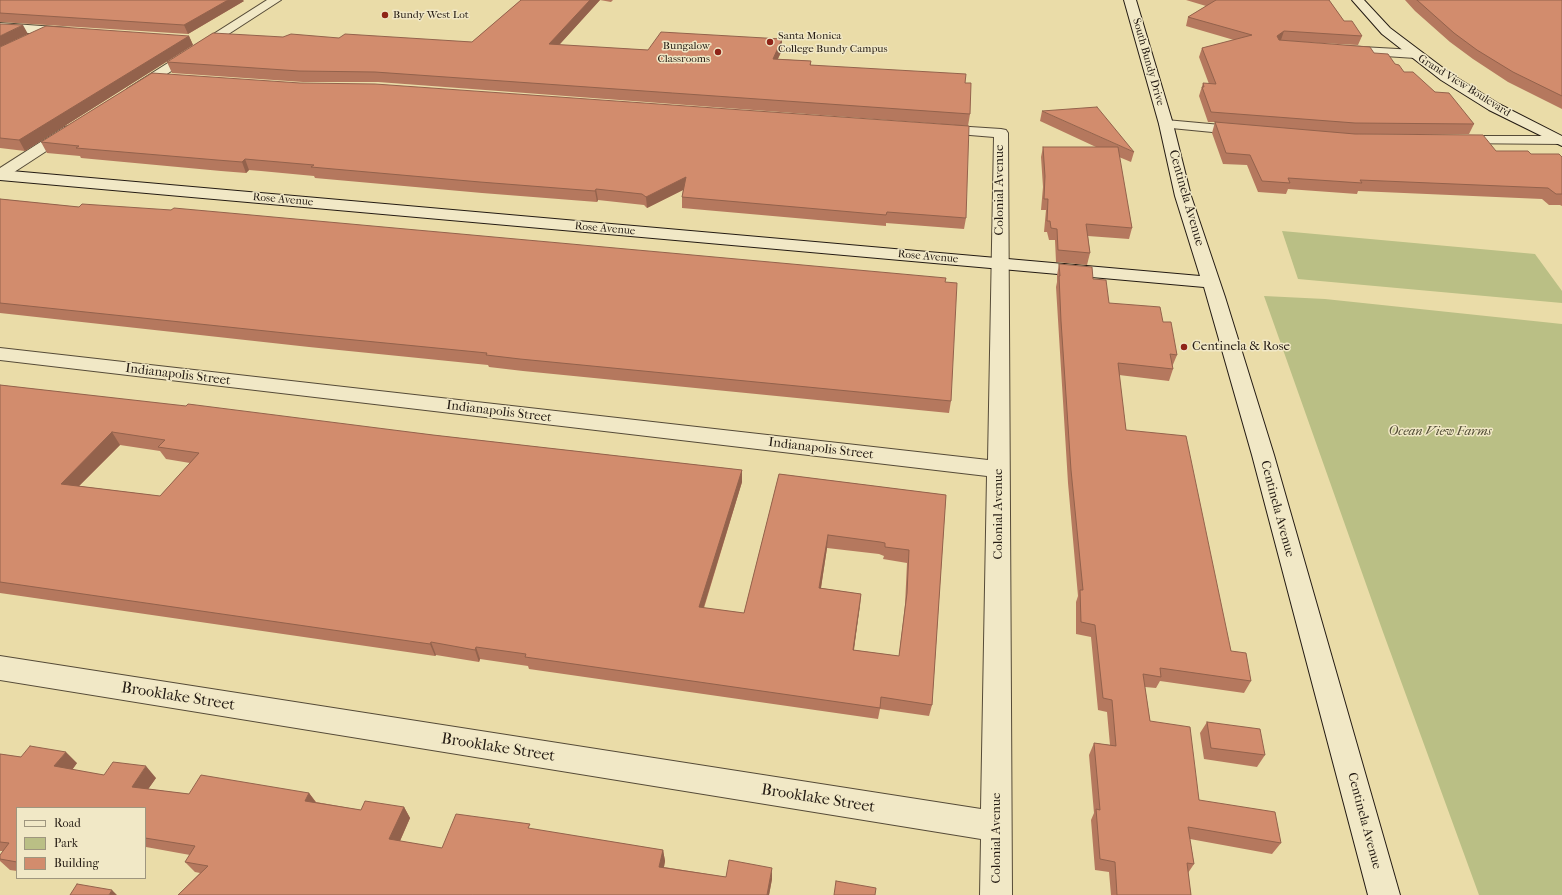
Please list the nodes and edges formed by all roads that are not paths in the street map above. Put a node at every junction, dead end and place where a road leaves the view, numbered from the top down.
1 (275, 0) edge
2 (1130, 0) edge
3 (1358, 0) edge
4 (0, 27) edge
5 (48, 30) junction
6 (79, 32) edge
7 (190, 39) dead end
8 (28, 40) edge
9 (210, 41) junction
10 (1334, 49) edge
11 (1415, 54) junction
12 (152, 77) junction
13 (176, 79) edge
14 (125, 94) edge
15 (78, 124) edge
16 (1166, 124) junction
17 (927, 128) edge
18 (1258, 132) edge
19 (1443, 140) edge
20 (1561, 141) edge
21 (0, 175) edge
22 (1000, 264) junction
23 (1211, 282) junction
24 (0, 354) edge
25 (999, 469) junction
26 (0, 668) edge
27 (997, 826) junction
28 (996, 895) edge
29 (1384, 895) edge

1 - 9 street
2 - 16 street, South Bundy Drive
3 - 11 street, Grand View Boulevard
4 - 5 street
5 - 6 street
5 - 8 street
7 - 9 street
9 - 12 street
10 - 11 street
11 - 20 street, Grand View Boulevard
12 - 13 street
12 - 14 street
15 - 21 street
16 - 18 street
16 - 23 street, Centinela Avenue
17 - 22 street, Colonial Avenue
19 - 20 street
21 - 22 street, Rose Avenue
22 - 23 street, Rose Avenue
22 - 25 street, Colonial Avenue
23 - 29 street, Centinela Avenue
24 - 25 street, Indianapolis Street
25 - 27 street, Colonial Avenue
26 - 27 street, Brooklake Street
27 - 28 street, Colonial Avenue

